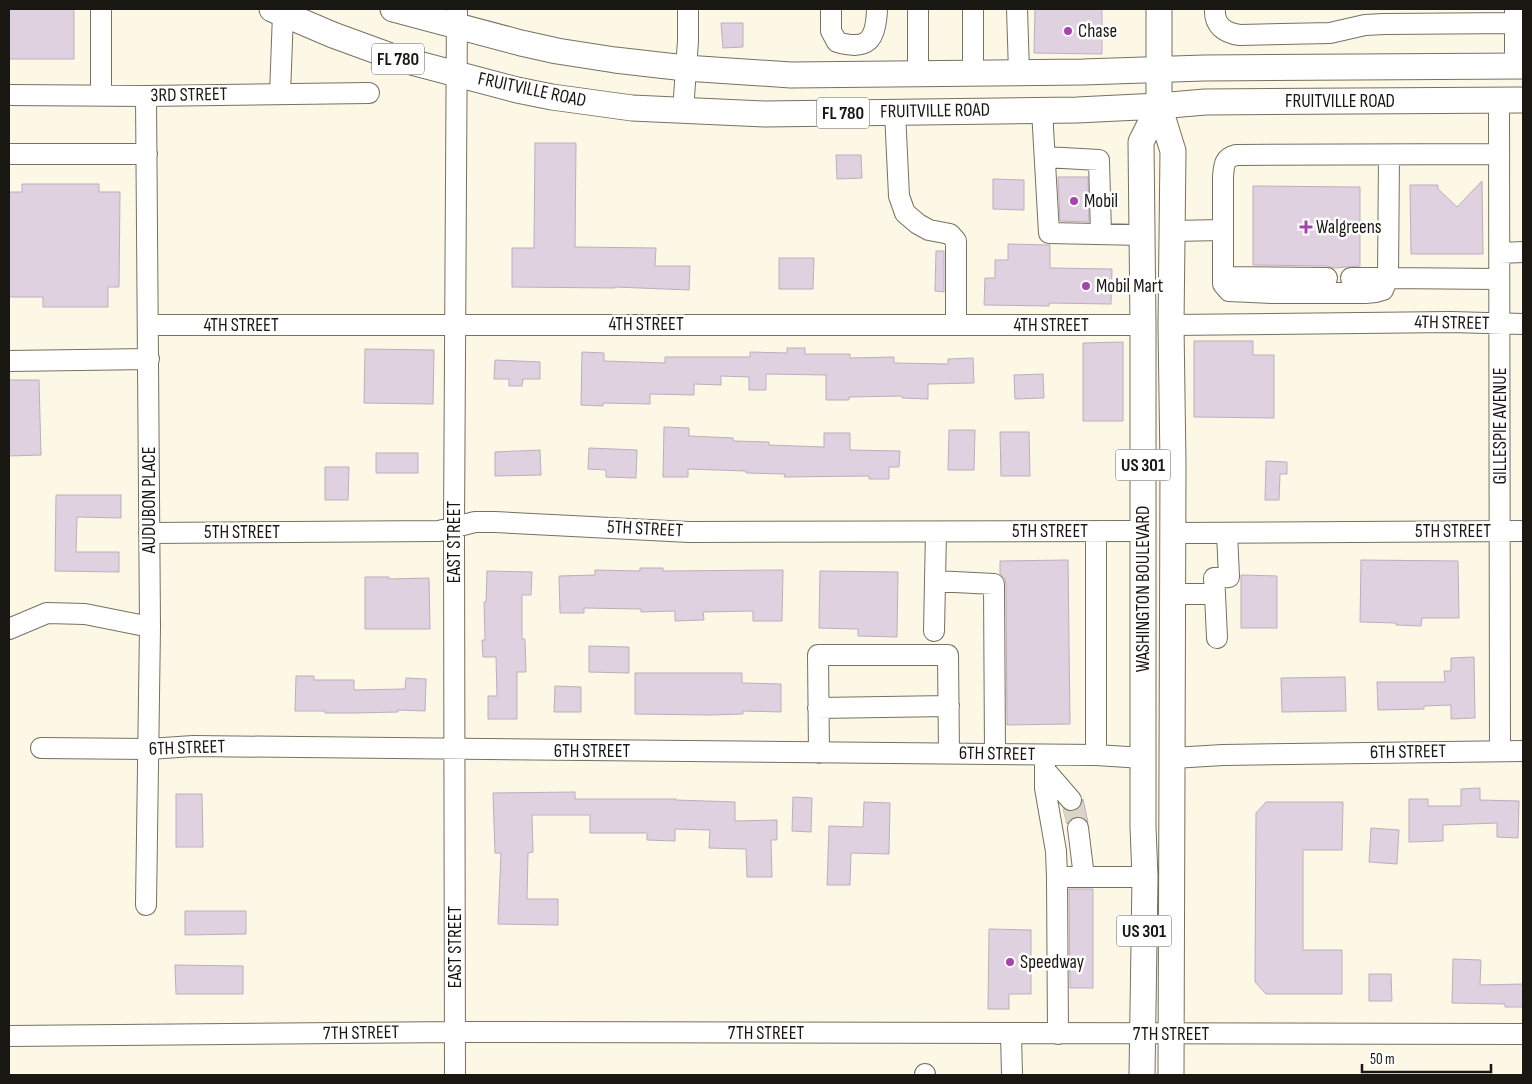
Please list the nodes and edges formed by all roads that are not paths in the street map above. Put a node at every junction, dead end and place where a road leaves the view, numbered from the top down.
1 (101, 9) edge
2 (393, 9) edge
3 (688, 9) edge
4 (831, 9) edge
5 (877, 9) edge
6 (918, 9) edge
7 (973, 9) edge
8 (1017, 9) edge
9 (1159, 9) edge
10 (1215, 9) edge
11 (277, 12) edge
12 (1384, 16) edge
13 (1515, 16) edge
14 (457, 18) edge
15 (1519, 66) edge
16 (685, 68) junction
17 (1159, 69) junction
18 (1019, 72) junction
19 (918, 73) junction
20 (973, 73) junction
21 (457, 74) junction
22 (369, 93) dead end
23 (280, 94) junction
24 (9, 95) edge
25 (101, 95) junction
26 (146, 96) junction
27 (1511, 100) edge
28 (1159, 106) junction
29 (1042, 110) junction
30 (683, 111) junction
31 (895, 112) junction
32 (9, 154) edge
33 (147, 154) junction
34 (1389, 154) junction
35 (1500, 154) junction
36 (1044, 157) junction
37 (1223, 230) junction
38 (1172, 231) junction
39 (1101, 234) junction
40 (1142, 235) junction
41 (1523, 252) edge
42 (1500, 253) junction
43 (1223, 277) junction
44 (1327, 278) dead end
45 (1351, 278) dead end
46 (1388, 278) junction
47 (1500, 278) junction
48 (1365, 293) junction
49 (1365, 323) junction
50 (1500, 323) junction
51 (455, 324) junction
52 (956, 324) junction
53 (1523, 324) edge
54 (149, 325) junction
55 (1143, 325) junction
56 (1171, 325) junction
57 (149, 359) junction
58 (9, 361) edge
59 (454, 527) junction
60 (1096, 531) junction
61 (1142, 531) junction
62 (1500, 531) junction
63 (1523, 531) edge
64 (936, 532) junction
65 (149, 533) junction
66 (1173, 533) junction
67 (1227, 533) junction
68 (934, 581) junction
69 (1173, 594) junction
70 (1215, 594) junction
71 (150, 626) junction
72 (9, 629) edge
73 (934, 631) dead end
74 (1217, 638) dead end
75 (949, 706) junction
76 (818, 708) junction
77 (1173, 712) junction
78 (41, 748) dead end
79 (456, 748) junction
80 (149, 749) junction
81 (1500, 751) junction
82 (1523, 751) edge
83 (819, 752) junction
84 (949, 754) junction
85 (995, 754) junction
86 (1096, 755) junction
87 (1144, 758) junction
88 (1173, 758) junction
89 (1045, 762) junction
90 (1071, 800) tunnel mouth
91 (1078, 828) tunnel mouth
92 (1144, 876) junction
93 (1056, 877) junction
94 (1084, 877) junction
95 (146, 905) dead end
96 (455, 1032) junction
97 (1011, 1034) junction
98 (1058, 1034) junction
99 (1142, 1034) junction
100 (1171, 1034) junction
101 (1523, 1034) edge
102 (9, 1036) edge
103 (455, 1075) edge
104 (1012, 1075) edge
105 (1142, 1075) edge
106 (1171, 1075) edge

1 - 25 street
2 - 14 main road, FRUITVILLE ROAD / FL 780
3 - 16 street
4 - 5 street
6 - 19 street
7 - 20 street
8 - 18 street
9 - 17 main road, WASHINGTON BOULEVARD / US 301
10 - 12 street
11 - 21 main road, FRUITVILLE ROAD / FL 780
11 - 23 street
12 - 13 street
13 - 15 street
14 - 16 main road, FRUITVILLE ROAD / FL 780
14 - 21 street, EAST STREET
15 - 17 main road, FRUITVILLE ROAD
16 - 19 main road, FRUITVILLE ROAD / FL 780
16 - 30 street
17 - 18 main road, FRUITVILLE ROAD / FL 780
17 - 28 main road, WASHINGTON BOULEVARD / US 301
18 - 20 main road, FRUITVILLE ROAD / FL 780
19 - 20 main road, FRUITVILLE ROAD / FL 780
21 - 30 main road, FRUITVILLE ROAD / FL 780
21 - 51 street, EAST STREET
22 - 23 street, 3RD STREET
23 - 26 street, 3RD STREET
24 - 25 street, 3RD STREET
25 - 26 street, 3RD STREET
26 - 33 street, AUDUBON PLACE
27 - 28 main road, FRUITVILLE ROAD
27 - 35 street, GILLESPIE AVENUE
28 - 29 main road, FRUITVILLE ROAD / FL 780
28 - 38 main road, WASHINGTON BOULEVARD / US 301
28 - 40 main road, WASHINGTON BOULEVARD / US 301
29 - 31 main road, FRUITVILLE ROAD / FL 780
29 - 36 street
30 - 31 main road, FRUITVILLE ROAD / FL 780
31 - 52 street
32 - 33 street
33 - 54 street, AUDUBON PLACE
34 - 35 street
34 - 37 street
34 - 46 street
35 - 42 street, GILLESPIE AVENUE
36 - 39 street
36 - 39 street
37 - 38 street
37 - 43 street
38 - 56 main road, WASHINGTON BOULEVARD / US 301
39 - 40 street
40 - 55 main road, WASHINGTON BOULEVARD / US 301
41 - 42 street
42 - 47 street, GILLESPIE AVENUE
43 - 44 street
43 - 48 street
45 - 46 street
46 - 47 street
46 - 48 street
47 - 50 street, GILLESPIE AVENUE
48 - 49 street
49 - 50 street, 4TH STREET
49 - 56 street, 4TH STREET
50 - 53 street, 4TH STREET
50 - 62 street, GILLESPIE AVENUE
51 - 52 street, 4TH STREET
51 - 54 street, 4TH STREET
51 - 59 street, EAST STREET
52 - 55 street, 4TH STREET
54 - 57 street, AUDUBON PLACE
55 - 61 main road, WASHINGTON BOULEVARD / US 301
56 - 66 main road, WASHINGTON BOULEVARD / US 301
57 - 58 street
57 - 65 street, AUDUBON PLACE
59 - 64 street, 5TH STREET
59 - 65 street, 5TH STREET
59 - 79 street, EAST STREET
60 - 61 street, 5TH STREET
60 - 64 street, 5TH STREET
60 - 86 street
61 - 77 main road
61 - 87 main road, WASHINGTON BOULEVARD / US 301
62 - 63 street, 5TH STREET
62 - 67 street, 5TH STREET
62 - 81 street, GILLESPIE AVENUE
64 - 68 street
65 - 71 street, AUDUBON PLACE
66 - 67 street, 5TH STREET
66 - 69 main road, WASHINGTON BOULEVARD / US 301
67 - 70 street
68 - 73 street
68 - 85 street
69 - 70 street
69 - 77 main road, WASHINGTON BOULEVARD / US 301
70 - 74 street
71 - 72 street
71 - 80 street, AUDUBON PLACE
75 - 76 street
75 - 76 street
75 - 84 street
76 - 83 street
77 - 88 main road, WASHINGTON BOULEVARD / US 301
78 - 80 street, 6TH STREET
79 - 80 street, 6TH STREET
79 - 83 street, 6TH STREET
79 - 96 street, EAST STREET
80 - 95 street, AUDUBON PLACE
81 - 82 street, 6TH STREET
81 - 88 street, 6TH STREET
83 - 84 street, 6TH STREET
84 - 85 street, 6TH STREET
85 - 89 street, 6TH STREET
86 - 87 street, 6TH STREET
86 - 89 street, 6TH STREET
87 - 92 main road, WASHINGTON BOULEVARD / US 301
88 - 100 main road, WASHINGTON BOULEVARD / US 301
89 - 90 street
89 - 93 street
91 - 94 street
92 - 94 street
92 - 99 main road, WASHINGTON BOULEVARD / US 301
93 - 94 street
93 - 98 street
96 - 97 street, 7TH STREET
96 - 102 street, 7TH STREET
96 - 103 street, EAST STREET
97 - 98 street, 7TH STREET
97 - 104 street
98 - 99 street, 7TH STREET
99 - 100 street, 7TH STREET
99 - 105 main road, WASHINGTON BOULEVARD / US 301
100 - 101 street, 7TH STREET
100 - 106 main road, WASHINGTON BOULEVARD / US 301

